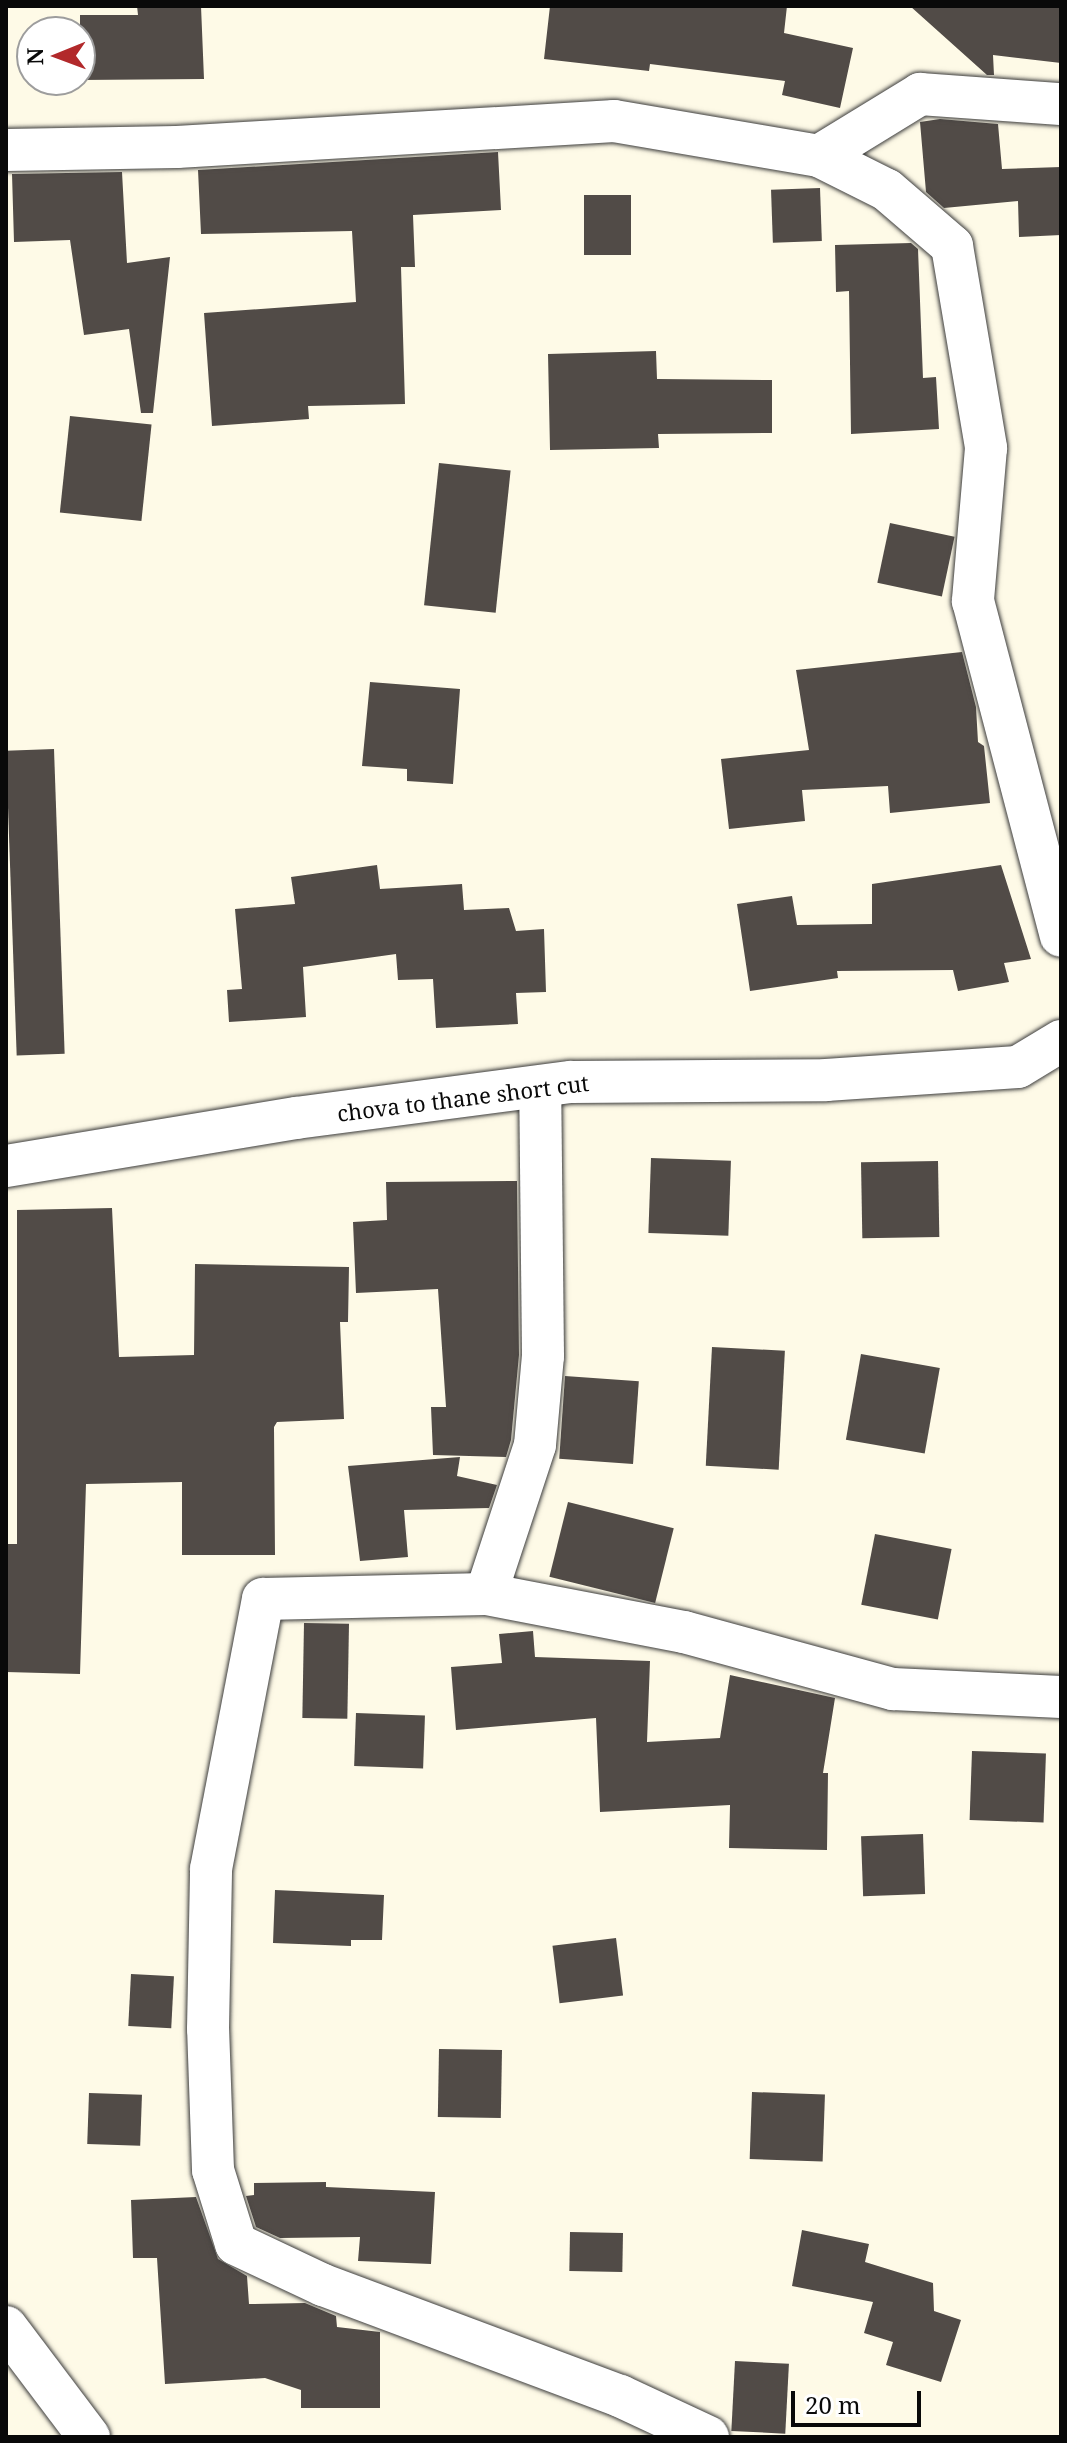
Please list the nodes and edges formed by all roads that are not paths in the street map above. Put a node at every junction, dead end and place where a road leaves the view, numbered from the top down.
1 (1061, 104) edge
2 (6, 150) edge
3 (819, 156) junction
4 (1061, 936) edge
5 (1061, 1041) edge
6 (540, 1088) junction
7 (6, 1166) edge
8 (486, 1594) junction
9 (1061, 1697) edge
10 (6, 2327) edge
11 (89, 2437) edge
12 (708, 2437) edge

1 - 3 street
2 - 3 street
3 - 4 street
5 - 6 street, chova to thane short cut
6 - 7 street, chova to thane short cut
6 - 8 street
8 - 9 street
8 - 12 street
10 - 11 street

